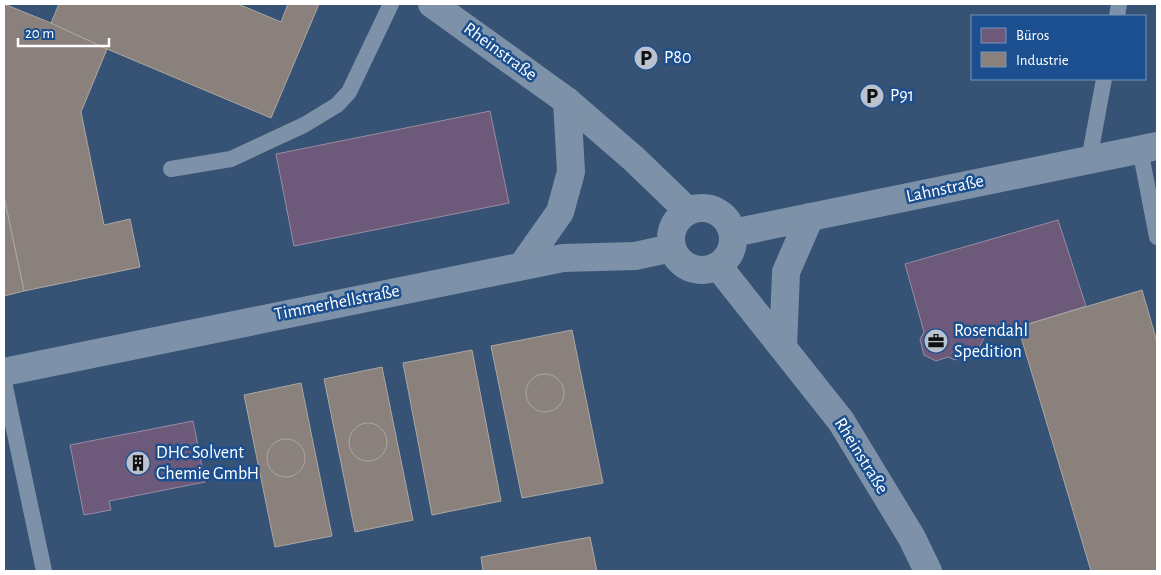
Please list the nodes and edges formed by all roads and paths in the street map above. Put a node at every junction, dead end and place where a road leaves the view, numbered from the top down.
1 (391, 4) edge
2 (432, 4) edge
3 (1104, 80) edge
4 (567, 101) junction
5 (1149, 147) edge
6 (1088, 160) junction
7 (171, 170) dead end
8 (688, 211) junction
9 (810, 217) junction
10 (733, 233) junction
11 (1157, 237) edge
12 (672, 248) junction
13 (522, 266) junction
14 (718, 266) junction
15 (783, 347) junction
16 (4, 372) edge
17 (4, 382) edge
18 (44, 571) edge
19 (928, 571) edge

1 - 7 lane
2 - 4 street, Rheinstraße
3 - 6 lane
4 - 8 street, Rheinstraße
4 - 13 street
5 - 6 street, Lahnstraße
5 - 11 lane
6 - 9 street, Lahnstraße
8 - 10 street
8 - 12 street
9 - 10 street, Lahnstraße
9 - 15 street
10 - 14 street
12 - 13 street, Timmerhellstraße
12 - 14 street
13 - 16 street, Timmerhellstraße
14 - 15 street, Rheinstraße
15 - 19 street, Rheinstraße
17 - 18 lane

